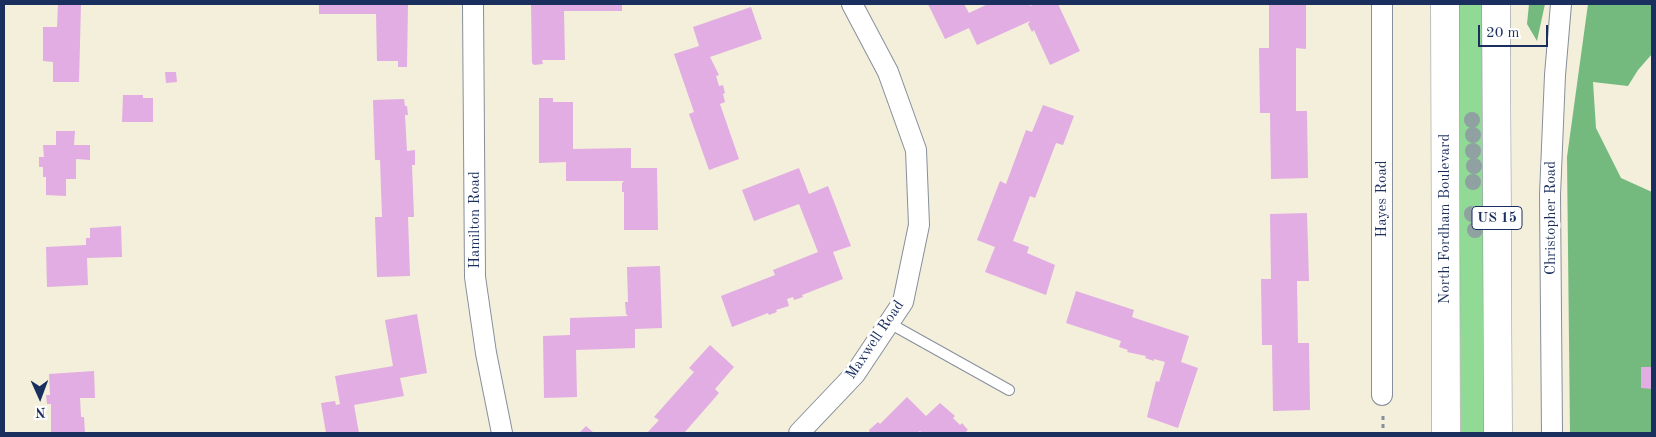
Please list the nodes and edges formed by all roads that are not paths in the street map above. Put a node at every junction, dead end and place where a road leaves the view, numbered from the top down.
1 (473, 4) edge
2 (852, 4) edge
3 (1382, 4) edge
4 (1445, 4) edge
5 (1496, 4) edge
6 (1561, 4) edge
7 (889, 323) junction
8 (1008, 390) dead end
9 (1382, 395) dead end
10 (502, 433) edge
11 (799, 433) edge
12 (1446, 433) edge
13 (1498, 433) edge
14 (1552, 433) edge

1 - 10 street, Hamilton Road
2 - 7 street, Maxwell Road
3 - 9 street, Hayes Road
4 - 12 highway, North Fordham Boulevard
5 - 13 highway, US 15
6 - 14 street, Christopher Road
7 - 8 lane
7 - 11 street, Maxwell Road

